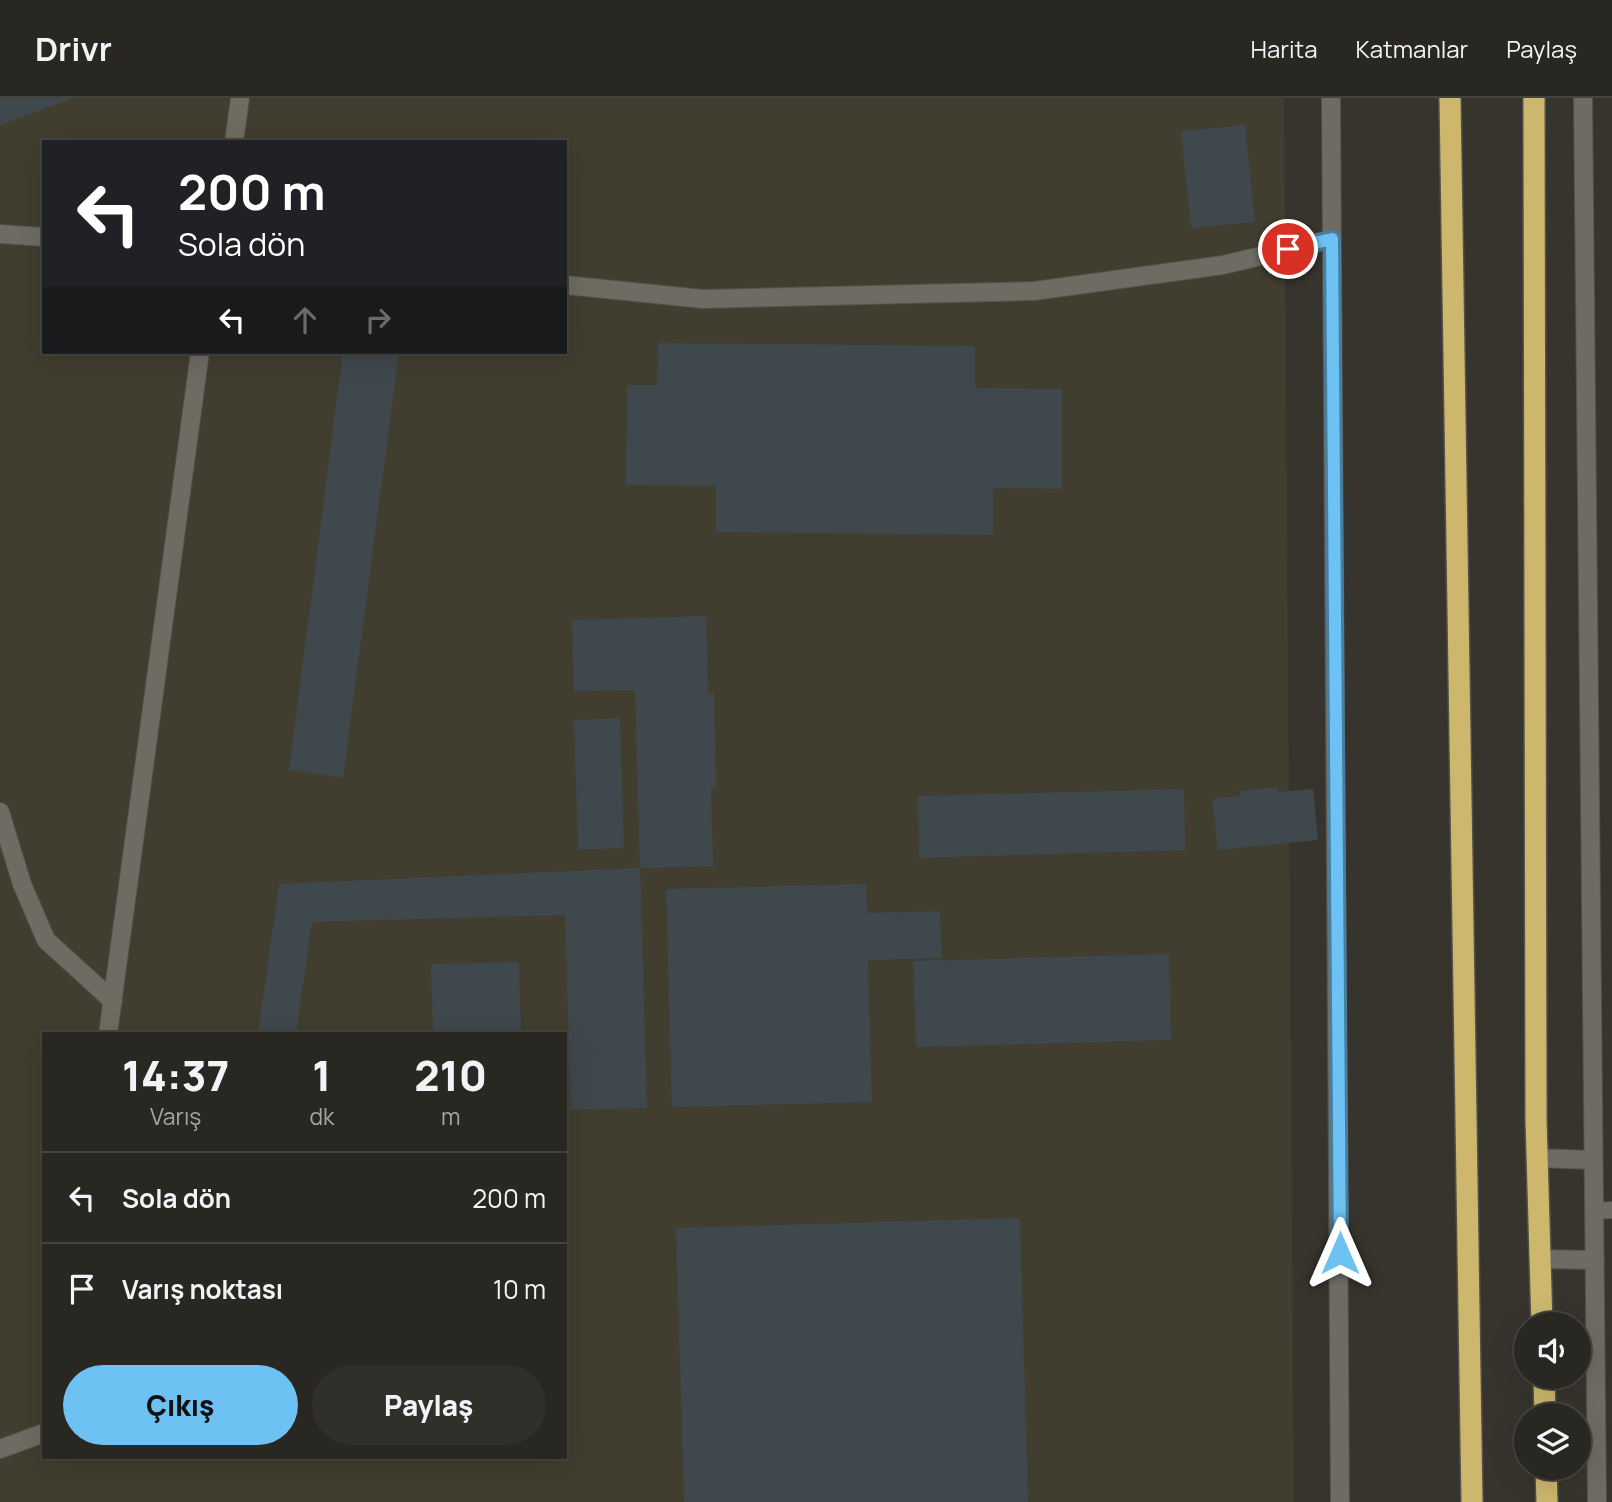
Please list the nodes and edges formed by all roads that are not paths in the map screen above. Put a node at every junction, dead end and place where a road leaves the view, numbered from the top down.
1 (240, 98) edge
2 (1331, 98) edge
3 (1450, 98) edge
4 (1534, 98) edge
5 (1583, 98) edge
6 (234, 140) edge
7 (0, 234) edge
8 (42, 237) edge
9 (1332, 239) junction
10 (567, 285) edge
11 (200, 354) edge
12 (0, 812) edge
13 (113, 1001) junction
14 (108, 1032) edge
15 (1537, 1158) junction
16 (1593, 1160) junction
17 (1603, 1211) edge
18 (1540, 1259) junction
19 (1595, 1260) junction
20 (1542, 1312) edge
21 (42, 1434) edge
22 (0, 1449) edge
23 (1547, 1480) edge
24 (1340, 1502) edge
25 (1472, 1502) edge
26 (1548, 1502) edge
27 (1597, 1502) edge

1 - 6 street
2 - 9 street
3 - 25 highway
4 - 15 highway
5 - 16 street
7 - 8 street
9 - 10 street
9 - 24 street
11 - 13 street
12 - 13 street
13 - 14 street
15 - 16 street
15 - 18 highway
16 - 17 street
17 - 19 street
18 - 19 street
18 - 20 highway
19 - 27 street
21 - 22 street
23 - 26 highway

